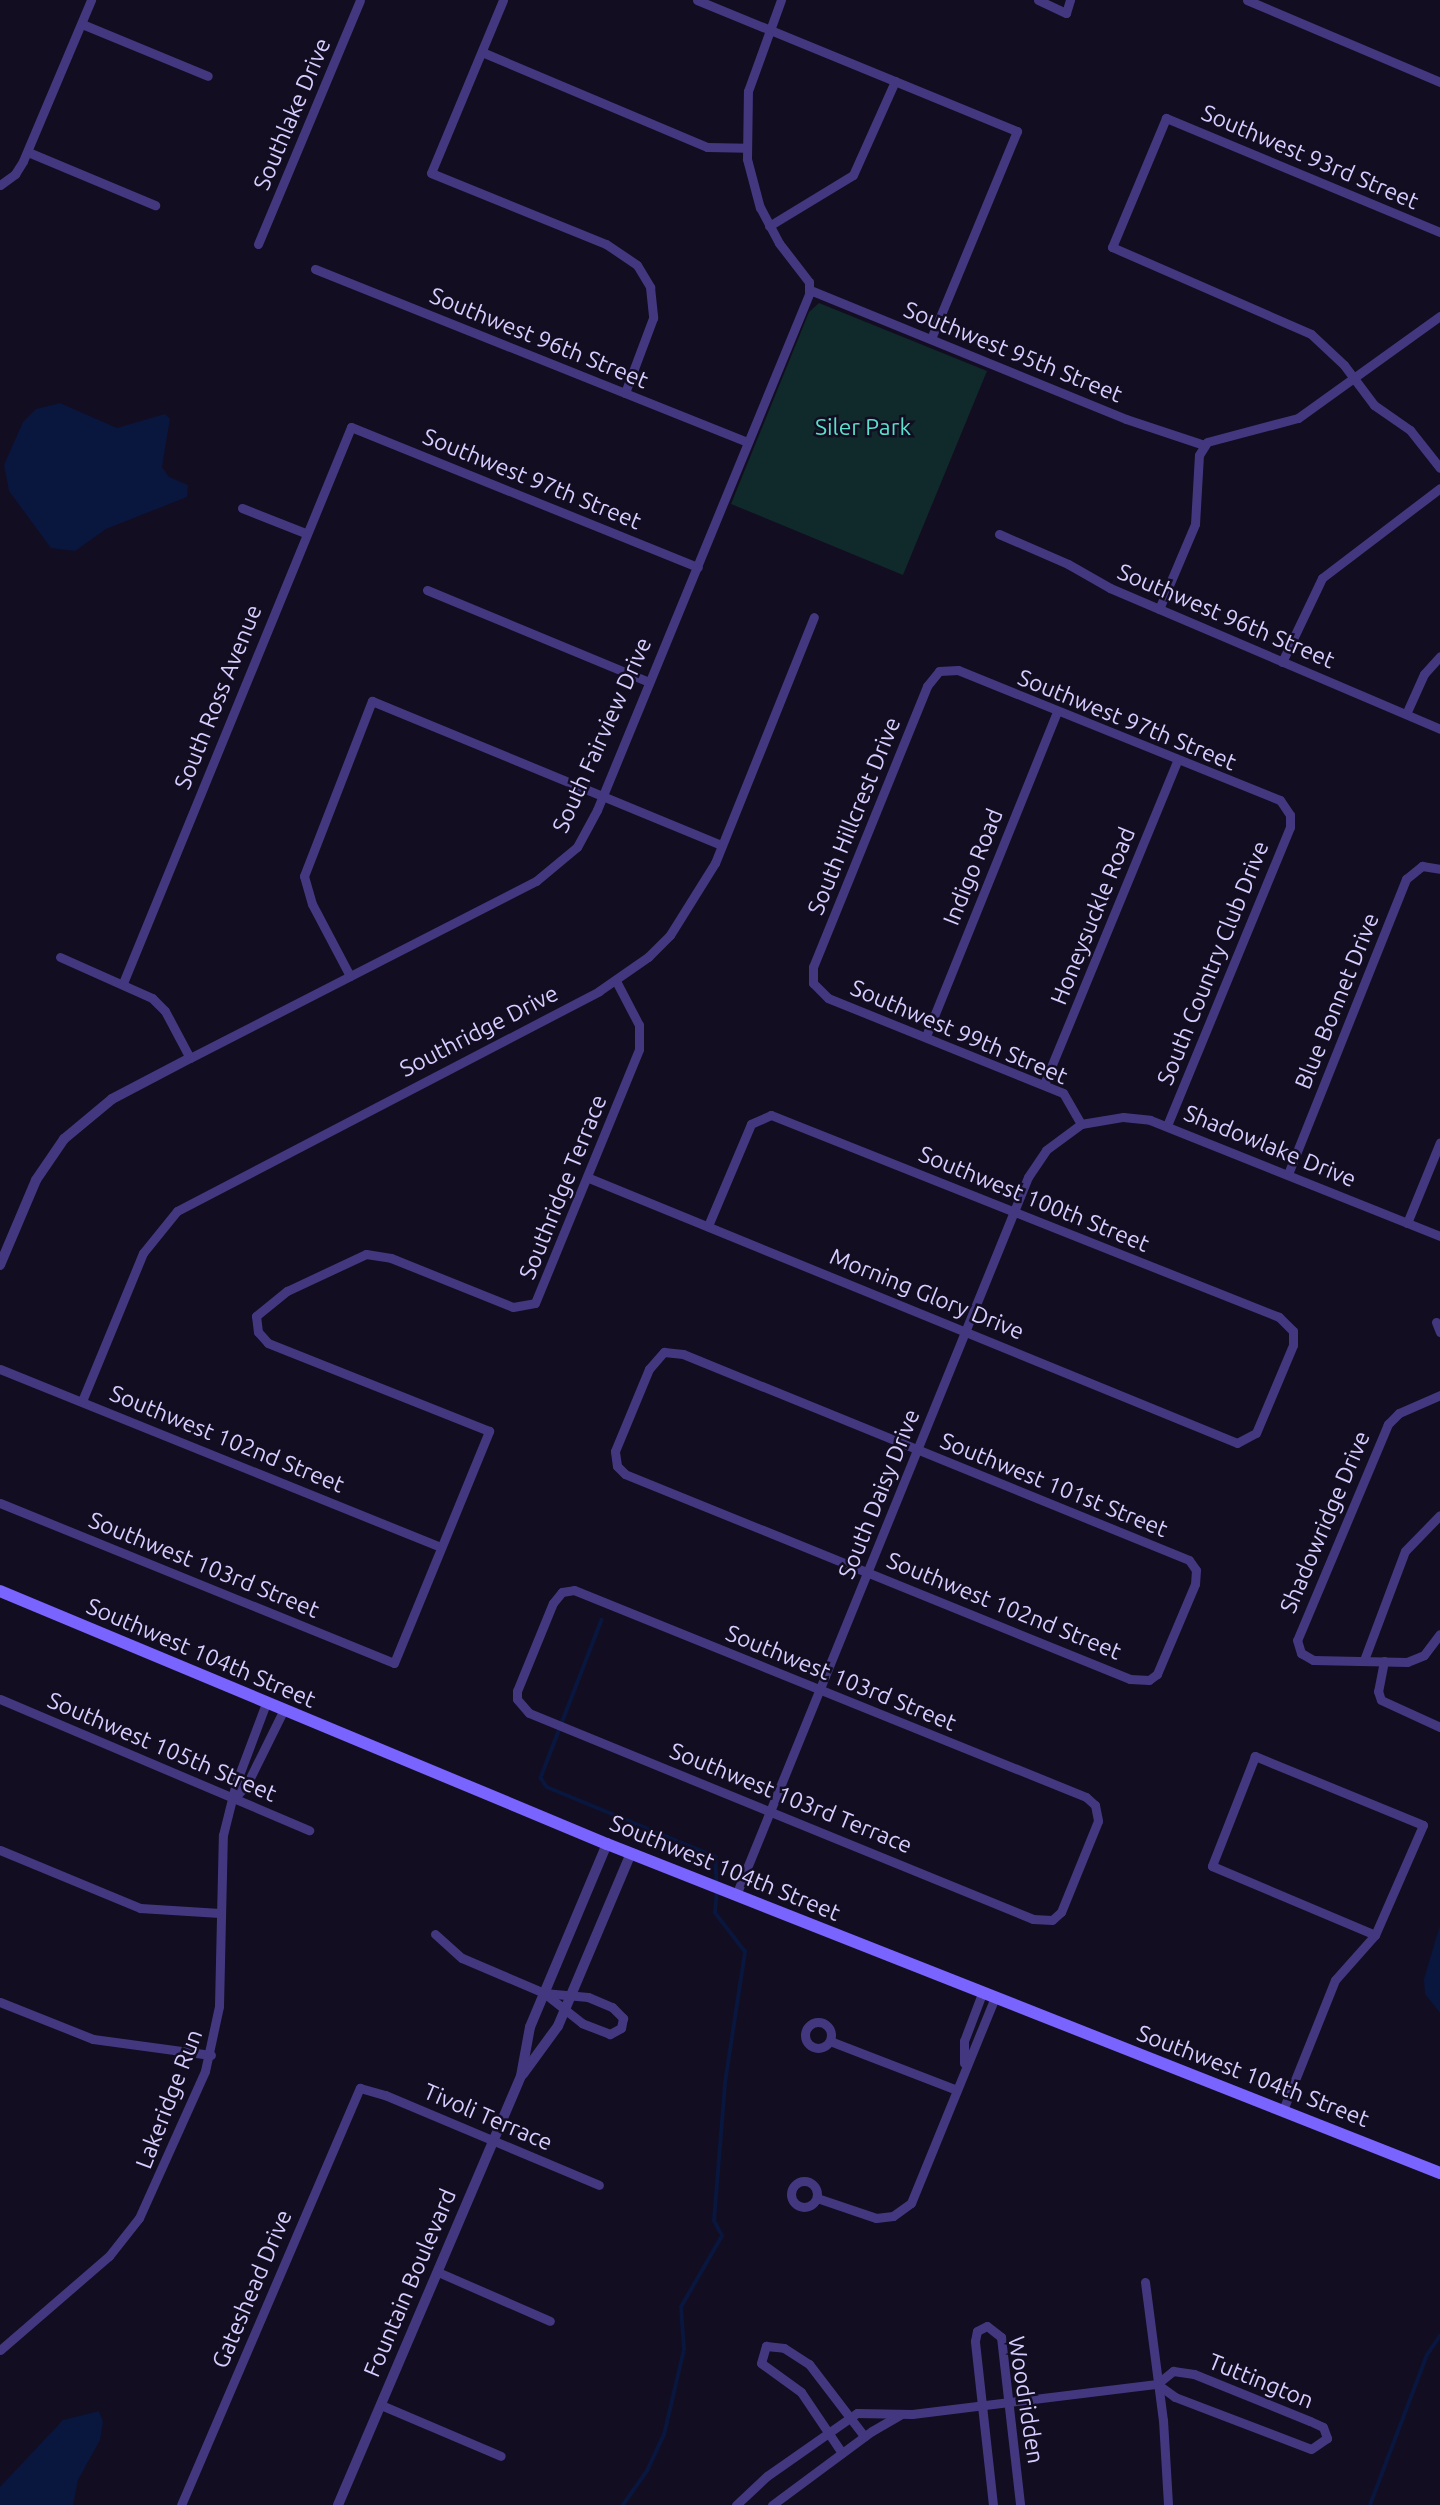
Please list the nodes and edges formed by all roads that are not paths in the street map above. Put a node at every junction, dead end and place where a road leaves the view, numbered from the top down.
1 (91, 0) edge
2 (360, 0) edge
3 (503, 0) edge
4 (697, 0) edge
5 (781, 0) edge
6 (1038, 0) edge
7 (1070, 0) edge
8 (1247, 0) edge
9 (82, 24) junction
10 (770, 29) junction
11 (482, 52) junction
12 (208, 76) dead end
13 (895, 80) junction
14 (1440, 82) edge
15 (746, 148) junction
16 (28, 152) junction
17 (0, 185) edge
18 (155, 205) dead end
19 (769, 226) junction
20 (1440, 232) edge
21 (258, 244) dead end
22 (315, 269) dead end
23 (810, 290) junction
24 (1440, 316) edge
25 (931, 339) junction
26 (1354, 380) junction
27 (625, 394) junction
28 (351, 427) joint
29 (748, 442) junction
30 (1203, 445) junction
31 (1440, 468) edge
32 (1440, 488) edge
33 (242, 508) dead end
34 (305, 533) junction
35 (999, 534) dead end
36 (698, 567) junction
37 (428, 590) dead end
38 (1159, 609) junction
39 (814, 617) dead end
40 (1440, 656) edge
41 (1282, 662) junction
42 (942, 670) joint
43 (649, 682) junction
44 (1057, 712) junction
45 (1406, 714) junction
46 (1440, 729) edge
47 (1177, 761) junction
48 (602, 796) junction
49 (1290, 815) joint
50 (722, 845) junction
51 (1440, 869) edge
52 (60, 957) dead end
53 (350, 976) junction
54 (616, 981) junction
55 (813, 983) joint
56 (123, 984) junction
57 (926, 1036) junction
58 (190, 1058) junction
59 (1044, 1084) junction
60 (1081, 1124) junction
61 (1167, 1125) junction
62 (1440, 1142) edge
63 (1288, 1174) junction
64 (589, 1178) junction
65 (1014, 1212) junction
66 (1407, 1223) junction
67 (708, 1226) junction
68 (1440, 1236) edge
69 (0, 1265) edge
70 (965, 1331) junction
71 (0, 1369) edge
72 (1440, 1395) edge
73 (82, 1402) junction
74 (1250, 1440) joint
75 (917, 1451) junction
76 (616, 1462) joint
77 (0, 1503) edge
78 (1440, 1516) edge
79 (439, 1546) junction
80 (869, 1572) junction
81 (0, 1591) edge
82 (1440, 1634) edge
83 (1364, 1660) junction
84 (1384, 1661) junction
85 (1149, 1680) joint
86 (820, 1691) junction
87 (0, 1699) edge
88 (265, 1703) junction
89 (520, 1703) joint
90 (283, 1710) junction
91 (1440, 1727) edge
92 (234, 1799) junction
93 (771, 1810) junction
94 (309, 1830) dead end
95 (607, 1844) junction
96 (0, 1850) edge
97 (631, 1853) junction
98 (736, 1895) junction
99 (220, 1913) junction
100 (1052, 1920) joint
101 (435, 1934) dead end
102 (1375, 1935) junction
103 (544, 1993) junction
104 (989, 1994) junction
105 (571, 1996) junction
106 (0, 2002) edge
107 (565, 2011) junction
108 (830, 2041) dead end
109 (211, 2055) junction
110 (521, 2076) junction
111 (360, 2088) joint
112 (957, 2090) junction
113 (1283, 2110) junction
114 (494, 2140) junction
115 (1440, 2173) edge
116 (599, 2185) dead end
117 (817, 2198) dead end
118 (438, 2272) junction
119 (1145, 2282) dead end
120 (550, 2321) dead end
121 (0, 2350) edge
122 (1157, 2384) junction
123 (1010, 2403) junction
124 (381, 2405) junction
125 (983, 2406) junction
126 (900, 2415) junction
127 (849, 2416) junction
128 (828, 2431) junction
129 (864, 2437) junction
130 (842, 2453) junction
131 (501, 2456) dead end
132 (181, 2505) edge
133 (338, 2505) edge
134 (736, 2505) edge
135 (772, 2505) edge
136 (993, 2505) edge
137 (1020, 2505) edge
138 (1168, 2505) edge

1 - 9 street
2 - 21 street, Southlake Drive
3 - 11 street
4 - 10 street
5 - 10 street
6 - 7 street
8 - 14 street
9 - 12 street
9 - 16 street
10 - 13 street
10 - 15 street
11 - 15 street
11 - 27 street
13 - 19 street
13 - 25 street
15 - 19 street
16 - 17 street
16 - 18 street
19 - 23 street
20 - 26 street, Southwest 93rd Street
22 - 27 street, Southwest 96th Street
23 - 25 street, Southwest 95th Street
23 - 29 street, South Fairview Drive
24 - 26 street
25 - 30 street, Southwest 95th Street
26 - 30 street
26 - 31 street
27 - 29 street, Southwest 96th Street
28 - 34 street, South Ross Avenue
28 - 36 street, Southwest 97th Street
29 - 36 street, South Fairview Drive
30 - 38 street
32 - 41 street
33 - 34 street
34 - 56 street, South Ross Avenue
35 - 38 street, Southwest 96th Street
36 - 43 street, South Fairview Drive
37 - 43 street
38 - 41 street, Southwest 96th Street
39 - 50 street, Southridge Drive
40 - 45 street
41 - 45 street, Southwest 96th Street
42 - 44 street, Southwest 97th Street
42 - 55 street, South Hillcrest Drive
43 - 48 street, South Fairview Drive
44 - 47 street, Southwest 97th Street
44 - 57 street, Indigo Road
45 - 46 street, Southwest 96th Street
47 - 49 street, Southwest 97th Street
47 - 59 street, Honeysuckle Road
48 - 50 street
48 - 53 street, South Fairview Drive
48 - 53 street
49 - 61 street, South Country Club Drive
50 - 54 street, Southridge Drive
51 - 63 street, Blue Bonnet Drive
52 - 56 street
53 - 58 street, South Fairview Drive
54 - 64 street, Southridge Terrace
54 - 73 street, Southridge Drive
55 - 57 street, Southwest 99th Street
56 - 58 street
57 - 59 street, Southwest 99th Street
58 - 69 street, South Fairview Drive
59 - 60 street, Southwest 99th Street
60 - 61 street, Shadowlake Drive
60 - 65 street, South Daisy Drive
61 - 63 street, Shadowlake Drive
62 - 66 street
63 - 66 street, Shadowlake Drive
64 - 67 street, Morning Glory Drive
64 - 79 street, Southridge Terrace
65 - 67 street, Southwest 100th Street
65 - 70 street, South Daisy Drive
65 - 74 street, Southwest 100th Street
66 - 68 street, Shadowlake Drive
67 - 70 street, Morning Glory Drive
70 - 74 street, Morning Glory Drive
70 - 75 street, South Daisy Drive
71 - 73 street, Southwest 102nd Street
72 - 83 street, Shadowridge Drive
73 - 79 street, Southwest 102nd Street
75 - 76 street, Southwest 101st Street
75 - 80 street, South Daisy Drive
75 - 85 street, Southwest 101st Street
76 - 80 street, Southwest 102nd Street
77 - 79 street, Southwest 103rd Street
78 - 83 street
80 - 85 street, Southwest 102nd Street
80 - 86 street, South Daisy Drive
81 - 88 main road, Southwest 104th Street
82 - 84 street
83 - 84 street
84 - 91 street
86 - 89 street, Southwest 103rd Street
86 - 93 street, South Daisy Drive
86 - 100 street, Southwest 103rd Street
87 - 92 street, Southwest 105th Street
88 - 90 main road, Southwest 104th Street
88 - 92 street, Lakeridge Run
89 - 93 street, Southwest 103rd Terrace
90 - 92 street, Lakeridge Run
90 - 95 main road, Southwest 104th Street
92 - 94 street, Southwest 105th Street
92 - 99 street, Lakeridge Run
93 - 98 street, South Daisy Drive
93 - 100 street, Southwest 103rd Terrace
95 - 97 main road, Southwest 104th Street
95 - 103 street, Fountain Boulevard
96 - 99 street
97 - 98 main road, Southwest 104th Street
97 - 105 street, Fountain Boulevard
98 - 104 main road, Southwest 104th Street
99 - 109 street, Lakeridge Run
101 - 103 street
102 - 102 street
102 - 113 street
103 - 105 street
103 - 107 street
103 - 110 street, Fountain Boulevard
104 - 112 street
104 - 113 main road, Southwest 104th Street
105 - 107 street, Fountain Boulevard
105 - 107 street
106 - 109 street
107 - 110 street, Fountain Boulevard
108 - 112 street
109 - 121 street, Lakeridge Run
110 - 114 street, Fountain Boulevard
111 - 114 street, Tivoli Terrace
111 - 132 street, Gateshead Drive
112 - 117 street
113 - 115 main road, Southwest 104th Street
114 - 116 street, Tivoli Terrace
114 - 118 street, Fountain Boulevard
118 - 120 street
118 - 124 street, Fountain Boulevard
119 - 122 street
122 - 122 street, Tuttington
122 - 123 street, Tuttington
122 - 138 street
123 - 125 street, Tuttington
123 - 125 street, Woodridden
123 - 137 street, Woodridden
124 - 131 street
124 - 133 street, Fountain Boulevard
125 - 126 street, Tuttington
125 - 136 street, Woodridden
126 - 127 street, Tuttington
126 - 129 street, Tuttington
127 - 128 street
127 - 128 street
127 - 129 street
128 - 130 street
128 - 134 street
129 - 130 street, Tuttington
130 - 135 street, Tuttington

